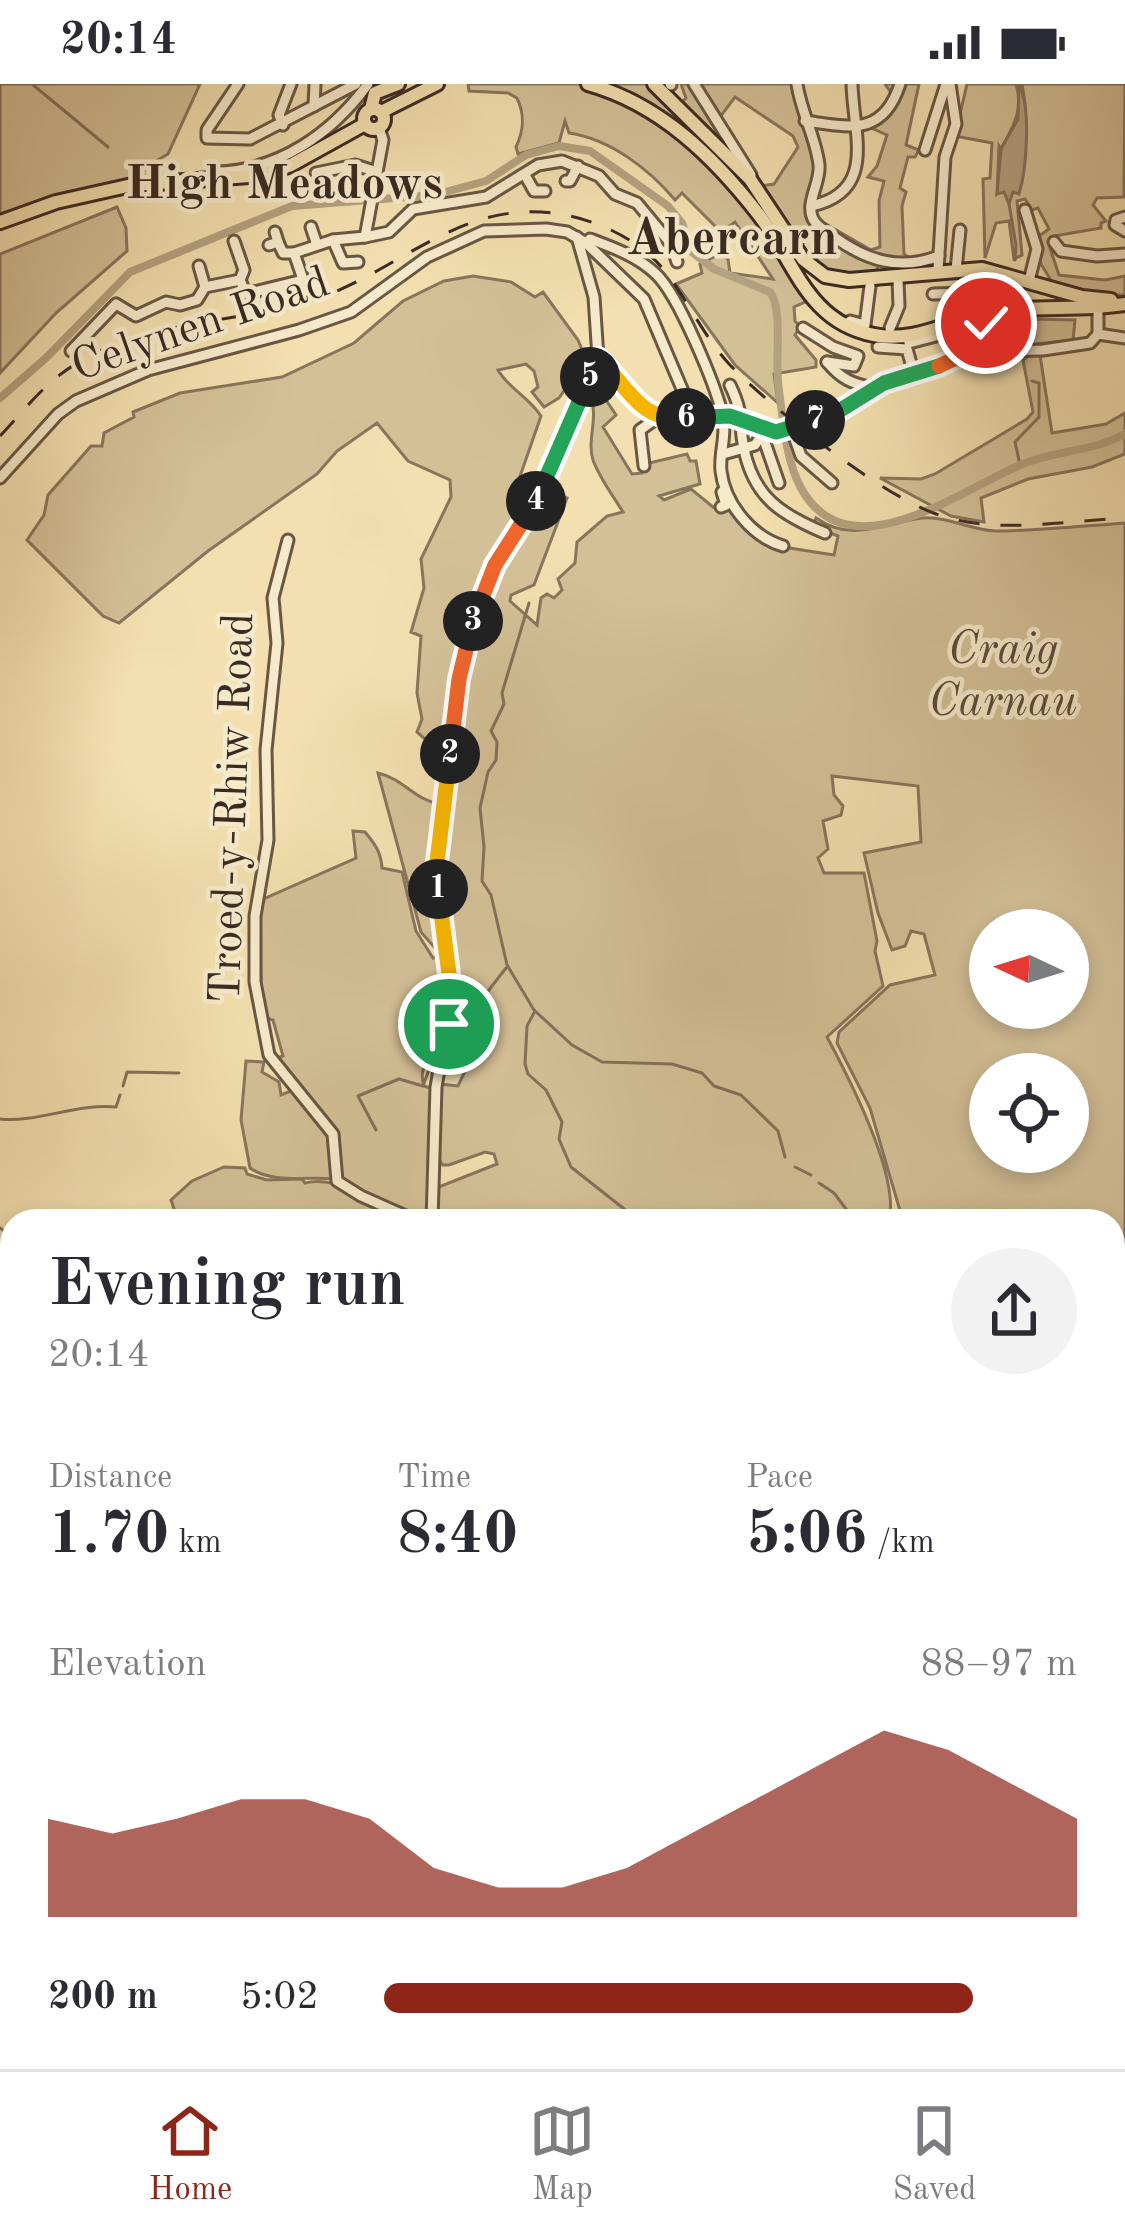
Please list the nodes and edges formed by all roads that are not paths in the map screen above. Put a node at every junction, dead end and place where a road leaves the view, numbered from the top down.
1 (238, 84) edge
2 (291, 84) edge
3 (315, 84) edge
4 (356, 84) edge
5 (368, 84) edge
6 (437, 84) edge
7 (588, 84) edge
8 (654, 84) edge
9 (694, 84) edge
10 (797, 84) edge
11 (852, 84) edge
12 (900, 84) edge
13 (948, 84) edge
14 (388, 86) edge
15 (314, 106) junction
16 (376, 110) junction
17 (805, 122) junction
18 (283, 125) junction
19 (372, 126) junction
20 (859, 128) junction
21 (926, 150) dead end
22 (578, 166) junction
23 (317, 170) dead end
24 (216, 172) dead end
25 (525, 175) junction
26 (376, 177) junction
27 (750, 178) junction
28 (572, 183) dead end
29 (537, 192) dead end
30 (811, 206) junction
31 (1025, 210) dead end
32 (1125, 217) edge
33 (0, 223) edge
34 (315, 229) dead end
35 (960, 230) dead end
36 (1125, 231) edge
37 (365, 237) junction
38 (274, 239) dead end
39 (333, 240) junction
40 (582, 240) junction
41 (234, 241) dead end
42 (1054, 242) dead end
43 (316, 244) junction
44 (294, 253) junction
45 (1125, 254) edge
46 (358, 262) dead end
47 (677, 262) dead end
48 (938, 263) junction
49 (962, 269) junction
50 (987, 270) junction
51 (198, 271) dead end
52 (897, 278) junction
53 (1024, 279) junction
54 (240, 280) junction
55 (849, 280) junction
56 (870, 286) junction
57 (206, 287) junction
58 (932, 294) dead end
59 (1123, 299) edge
60 (1020, 308) junction
61 (1098, 308) junction
62 (998, 309) junction
63 (850, 321) dead end
64 (802, 328) dead end
65 (890, 328) dead end
66 (1098, 334) junction
67 (1125, 338) edge
68 (909, 343) dead end
69 (78, 347) dead end
70 (878, 347) dead end
71 (971, 351) junction
72 (598, 358) junction
73 (914, 374) junction
74 (735, 387) dead end
75 (874, 388) junction
76 (693, 415) junction
77 (723, 416) junction
78 (657, 418) junction
79 (744, 418) junction
80 (790, 428) junction
81 (768, 433) junction
82 (744, 448) junction
83 (723, 454) junction
84 (644, 466) dead end
85 (721, 475) junction
86 (0, 478) edge
87 (779, 483) dead end
88 (832, 483) dead end
89 (721, 507) dead end
90 (825, 533) dead end
91 (288, 540) dead end
92 (783, 546) dead end
93 (390, 1209) edge
94 (432, 1209) edge

1 - 18 street
2 - 18 street
3 - 15 street
4 - 15 street
5 - 24 street
6 - 16 main road
7 - 62 main road
8 - 27 main road
9 - 27 street
10 - 17 street
11 - 20 street
12 - 20 street
13 - 21 street
13 - 48 street
14 - 16 main road
15 - 18 street
16 - 19 main road
17 - 20 street
17 - 30 street
19 - 26 street
19 - 33 main road
20 - 30 street
22 - 25 street
22 - 28 street
22 - 47 street
23 - 26 street
25 - 29 street
25 - 37 street
26 - 37 street
27 - 55 main road
30 - 48 street
31 - 53 street
32 - 36 street
34 - 43 street
35 - 49 street
37 - 39 street
38 - 44 street
39 - 43 street
39 - 46 street
40 - 72 street
40 - 76 street
40 - 77 street, Celynen Road
40 - 86 street, Celynen Road
41 - 54 street
42 - 45 street
43 - 44 street
44 - 54 street
48 - 49 main road
48 - 52 main road
49 - 50 main road
49 - 58 street
50 - 53 main road
50 - 62 street
51 - 57 street
52 - 55 main road
52 - 56 street
52 - 65 street
53 - 59 main road
53 - 60 main road
54 - 57 street
55 - 56 street
56 - 63 street
57 - 69 street
59 - 61 main road
60 - 61 main road
60 - 62 main road
61 - 66 street
64 - 75 street
66 - 67 street
66 - 71 street
68 - 71 street
70 - 73 street
71 - 73 street
72 - 78 street
72 - 94 street
73 - 75 street
74 - 79 street
75 - 80 street
76 - 77 street
76 - 78 street
77 - 79 street
77 - 83 street
78 - 84 street
79 - 81 street
79 - 82 street
80 - 81 street
80 - 88 street
81 - 82 street
81 - 87 street
82 - 83 street
82 - 90 street
83 - 85 street
85 - 89 street
85 - 92 street
91 - 93 street, Troed-y-Rhiw Road

